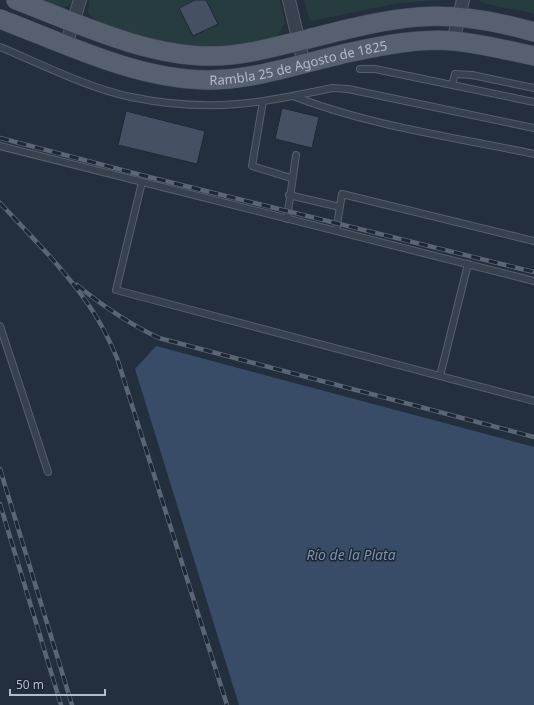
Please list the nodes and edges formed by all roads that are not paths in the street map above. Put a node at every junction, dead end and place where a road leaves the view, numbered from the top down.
1 (16, 0) edge
2 (80, 0) edge
3 (289, 0) edge
4 (461, 8) edge
5 (0, 18) edge
6 (74, 22) junction
7 (534, 32) edge
8 (298, 41) junction
9 (453, 41) junction
10 (66, 44) junction
11 (0, 47) edge
12 (534, 56) edge
13 (304, 64) junction
14 (360, 69) dead end
15 (452, 85) junction
16 (534, 88) edge
17 (293, 95) junction
18 (263, 101) junction
19 (534, 102) edge
20 (534, 128) edge
21 (0, 146) edge
22 (534, 154) edge
23 (296, 155) dead end
24 (292, 178) junction
25 (142, 182) junction
26 (289, 195) junction
27 (340, 207) junction
28 (287, 219) junction
29 (336, 231) junction
30 (534, 241) edge
31 (468, 264) junction
32 (534, 281) edge
33 (0, 326) edge
34 (440, 376) junction
35 (534, 401) edge
36 (48, 472) dead end

1 - 6 main road, Rambla 25 de Agosto de 1825
2 - 6 street
3 - 8 street
4 - 7 main road, Rambla 25 de Agosto de 1825
4 - 8 main road, Rambla 25 de Agosto de 1825
4 - 9 street
5 - 10 main road, Rambla 25 de Agosto de 1825
6 - 8 main road, Rambla 25 de Agosto de 1825
6 - 10 street
8 - 13 street
9 - 12 main road, Rambla 25 de Agosto de 1825
9 - 13 main road, Rambla 25 de Agosto de 1825
10 - 13 main road, Rambla 25 de Agosto de 1825
11 - 18 lane
14 - 15 lane
15 - 16 lane
15 - 19 lane
17 - 18 lane
17 - 20 lane
17 - 22 lane
18 - 24 lane
21 - 25 lane
23 - 24 lane
24 - 26 lane
25 - 28 lane
25 - 34 lane
26 - 27 lane
26 - 28 lane
27 - 29 lane
27 - 30 lane
28 - 29 lane
29 - 31 lane
31 - 32 lane
31 - 34 lane
33 - 36 lane
34 - 35 lane

